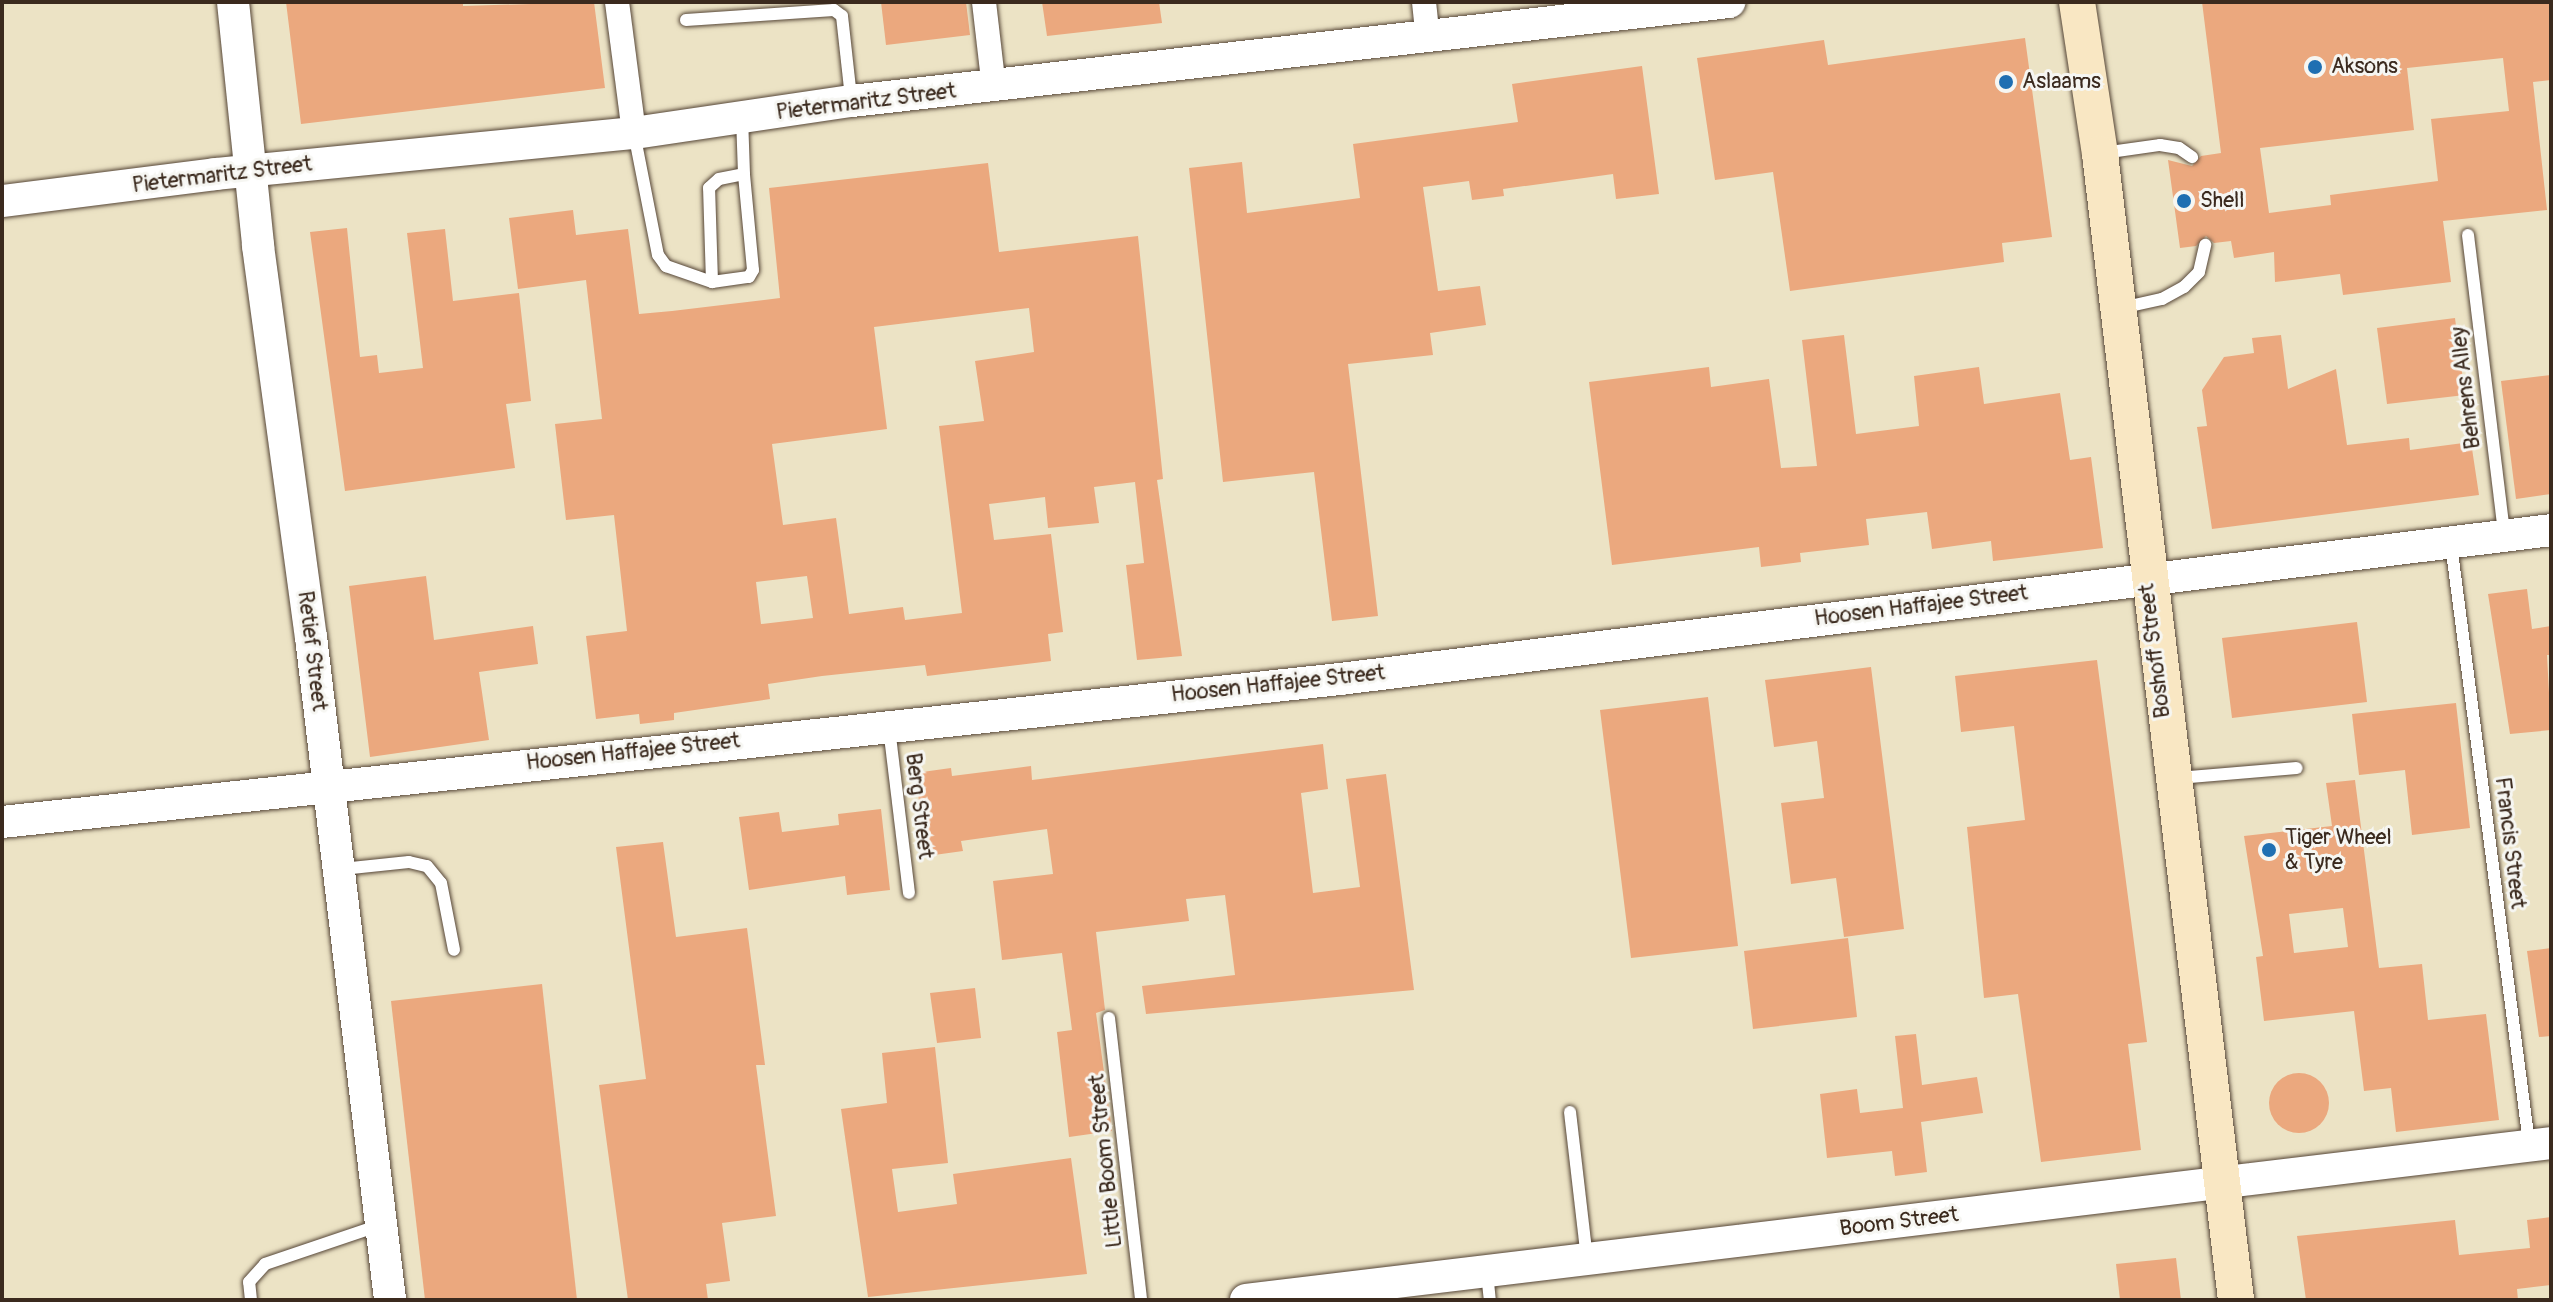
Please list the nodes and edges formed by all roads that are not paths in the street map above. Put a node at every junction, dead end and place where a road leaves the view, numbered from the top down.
1 (233, 2) edge
2 (617, 2) edge
3 (984, 2) edge
4 (1424, 2) edge
5 (1729, 2) edge
6 (2077, 2) edge
7 (686, 20) dead end
8 (1428, 38) junction
9 (994, 88) junction
10 (852, 101) junction
11 (742, 117) junction
12 (634, 133) junction
13 (2100, 154) junction
14 (2192, 157) dead end
15 (251, 170) junction
16 (744, 174) junction
17 (2, 201) edge
18 (2468, 235) dead end
19 (2205, 245) dead end
20 (712, 282) junction
21 (2114, 309) junction
22 (2551, 530) edge
23 (2504, 536) junction
24 (2451, 544) junction
25 (2147, 578) junction
26 (888, 725) junction
27 (2297, 768) dead end
28 (2171, 778) junction
29 (327, 783) junction
30 (2, 822) edge
31 (338, 870) junction
32 (909, 893) dead end
33 (454, 950) dead end
34 (1109, 1018) dead end
35 (1570, 1112) dead end
36 (2540, 1145) edge
37 (2220, 1185) junction
38 (381, 1225) junction
39 (1587, 1258) junction
40 (1489, 1285) edge
41 (251, 1300) edge
42 (390, 1300) edge
43 (1141, 1300) edge
44 (1246, 1300) edge
45 (2236, 1300) edge

1 - 15 street, Retief Street
2 - 12 street
3 - 9 street
4 - 8 street
5 - 8 street, Pietermaritz Street
6 - 13 main road, Boshoff Street
7 - 10 lane
8 - 9 street, Pietermaritz Street
9 - 10 street, Pietermaritz Street
10 - 11 street, Pietermaritz Street
11 - 12 street, Pietermaritz Street
11 - 16 lane
12 - 15 street, Pietermaritz Street
12 - 20 lane
13 - 14 lane
13 - 21 main road, Boshoff Street
15 - 17 street, Pietermaritz Street
15 - 29 street, Retief Street
16 - 20 lane
16 - 20 lane
18 - 23 lane, Behrens Alley
19 - 21 lane
21 - 25 main road, Boshoff Street
22 - 23 street, Hoosen Haffajee Street
23 - 24 street, Hoosen Haffajee Street
24 - 25 street, Hoosen Haffajee Street
24 - 36 lane, Francis Street
25 - 26 street, Hoosen Haffajee Street
25 - 28 main road, Boshoff Street
26 - 29 street, Hoosen Haffajee Street
26 - 32 lane, Berg Street
27 - 28 lane
28 - 37 main road, Boshoff Street
29 - 30 street, Hoosen Haffajee Street
29 - 31 street, Retief Street
31 - 33 lane
31 - 38 street, Retief Street
34 - 43 lane, Little Boom Street
35 - 39 lane
36 - 37 street, Boom Street
37 - 39 street, Boom Street
37 - 45 main road, Boshoff Street
38 - 41 lane
38 - 42 street, Retief Street
39 - 40 street, Boom Street
40 - 44 street, Boom Street

